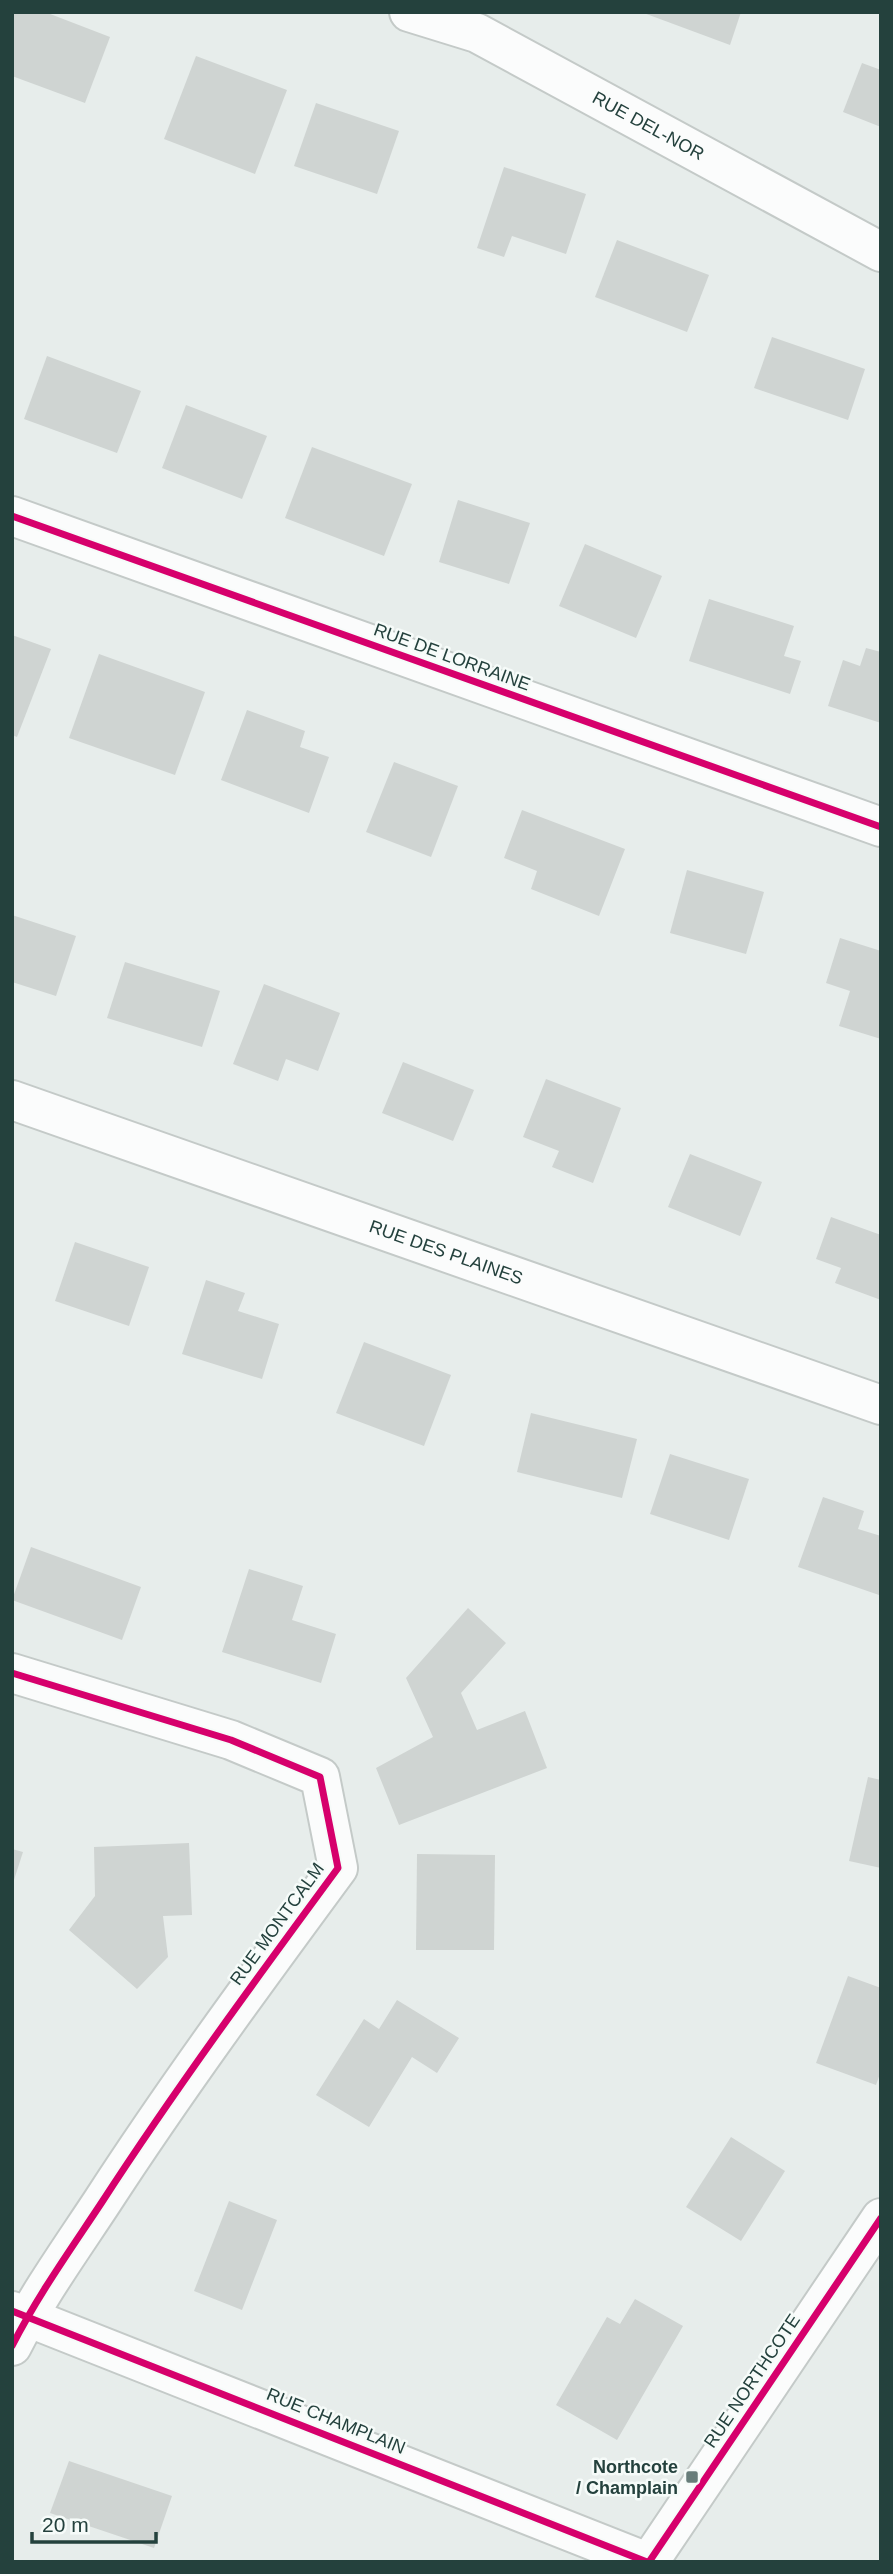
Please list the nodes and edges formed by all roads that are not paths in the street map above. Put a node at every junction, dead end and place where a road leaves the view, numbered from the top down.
1 (409, 12) edge
2 (481, 23) edge
3 (881, 252) edge
4 (12, 516) edge
5 (881, 827) edge
6 (12, 1100) edge
7 (881, 1405) edge
8 (12, 1673) edge
9 (881, 2218) edge
10 (17, 2324) edge
11 (648, 2562) edge

1 - 2 street, RUE DEL-NOR
2 - 3 street, RUE DEL-NOR
4 - 5 street, RUE DE LORRAINE
6 - 7 street, RUE DES PLAINES
8 - 10 street, RUE MONTCALM
9 - 11 street, RUE NORTHCOTE
10 - 11 street, RUE CHAMPLAIN

